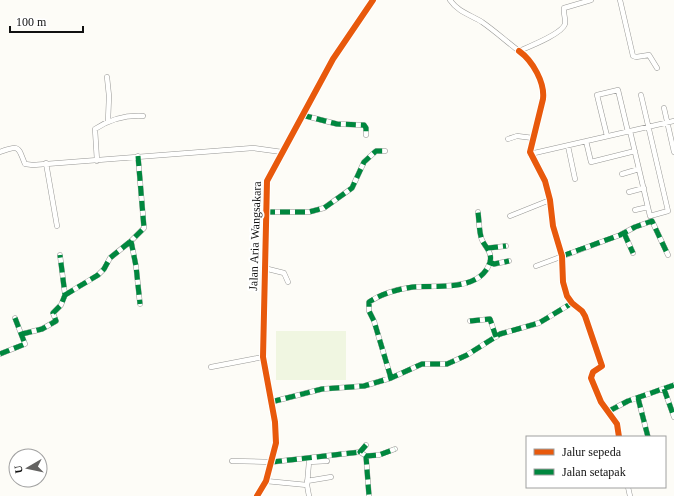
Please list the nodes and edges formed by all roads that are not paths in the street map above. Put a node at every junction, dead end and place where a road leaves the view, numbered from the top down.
1 (373, 0) edge
2 (450, 0) edge
3 (590, 0) edge
4 (620, 0) edge
5 (519, 52) junction
6 (657, 68) dead end
7 (107, 77) dead end
8 (641, 95) dead end
9 (664, 108) dead end
10 (302, 115) junction
11 (143, 116) dead end
12 (108, 121) junction
13 (674, 121) edge
14 (667, 122) junction
15 (649, 127) junction
16 (629, 131) junction
17 (366, 135) dead end
18 (607, 136) junction
19 (533, 138) junction
20 (508, 139) dead end
21 (586, 141) junction
22 (568, 146) junction
23 (385, 151) dead end
24 (635, 151) junction
25 (0, 152) edge
26 (282, 152) junction
27 (674, 152) edge
28 (530, 154) junction
29 (138, 156) junction
30 (97, 161) junction
31 (46, 163) junction
32 (639, 169) junction
33 (622, 174) dead end
34 (575, 179) dead end
35 (644, 188) junction
36 (630, 192) dead end
37 (550, 200) junction
38 (648, 207) junction
39 (635, 210) dead end
40 (265, 212) junction
41 (478, 212) dead end
42 (510, 216) dead end
43 (57, 226) dead end
44 (624, 233) junction
45 (130, 241) junction
46 (506, 246) dead end
47 (488, 248) junction
48 (633, 253) dead end
49 (668, 254) dead end
50 (60, 255) dead end
51 (562, 256) junction
52 (509, 261) dead end
53 (490, 262) junction
54 (536, 266) dead end
55 (264, 268) junction
56 (288, 282) dead end
57 (65, 295) junction
58 (572, 303) junction
59 (140, 304) dead end
60 (15, 318) dead end
61 (470, 321) dead end
62 (22, 334) junction
63 (496, 337) junction
64 (0, 354) edge
65 (263, 357) junction
66 (211, 367) dead end
67 (391, 378) junction
68 (674, 385) edge
69 (664, 389) junction
70 (638, 398) junction
71 (272, 402) junction
72 (609, 411) junction
73 (674, 417) edge
74 (619, 436) edge
75 (648, 436) edge
76 (366, 445) dead end
77 (395, 449) dead end
78 (360, 452) junction
79 (366, 456) junction
80 (232, 461) dead end
81 (327, 461) dead end
82 (272, 462) junction
83 (331, 478) dead end
84 (266, 481) junction
85 (307, 483) junction
86 (257, 496) edge
87 (309, 496) edge
88 (369, 496) edge

1 - 10 street, Jalan Aria Wangsakara
2 - 5 street
3 - 5 street
4 - 6 street
5 - 19 street
7 - 12 street
8 - 15 street
9 - 14 street
10 - 17 street
10 - 26 street, Jalan Aria Wangsakara
11 - 12 street
12 - 30 street
13 - 14 street
14 - 15 street
14 - 27 street
15 - 16 street
15 - 38 street
16 - 18 street
16 - 18 street
16 - 24 street
18 - 21 street
19 - 20 street
19 - 28 street
21 - 22 street
21 - 24 street
22 - 28 street
22 - 34 street
23 - 40 street
24 - 32 street
25 - 31 street
26 - 29 street
26 - 40 street, Jalan Aria Wangsakara
28 - 37 street
29 - 30 street
29 - 45 street
30 - 31 street
31 - 43 street
32 - 33 street
32 - 35 street
35 - 36 street
35 - 38 street
37 - 42 street
37 - 51 street
38 - 39 street
40 - 55 street, Jalan Aria Wangsakara
41 - 47 street
44 - 48 street
44 - 49 street
44 - 51 street
45 - 57 street
45 - 59 street
46 - 47 street
47 - 53 street
50 - 57 street
51 - 54 street
51 - 58 street
52 - 53 street
53 - 67 street
55 - 56 street
55 - 65 street, Jalan Aria Wangsakara
57 - 62 street
58 - 63 street
58 - 72 street
60 - 62 street
61 - 63 street
62 - 64 street
63 - 67 street
65 - 66 street
65 - 71 street, Jalan Aria Wangsakara
67 - 71 street
68 - 69 street
69 - 70 street
69 - 73 street
70 - 72 street
70 - 75 street
71 - 82 street, Jalan Aria Wangsakara
72 - 74 street
76 - 78 street
77 - 79 street
78 - 79 street
78 - 82 street
79 - 88 street
80 - 82 street
81 - 85 street
82 - 84 street, Jalan Aria Wangsakara
83 - 85 street
84 - 85 street
84 - 86 street, Jalan Aria Wangsakara
85 - 87 street

